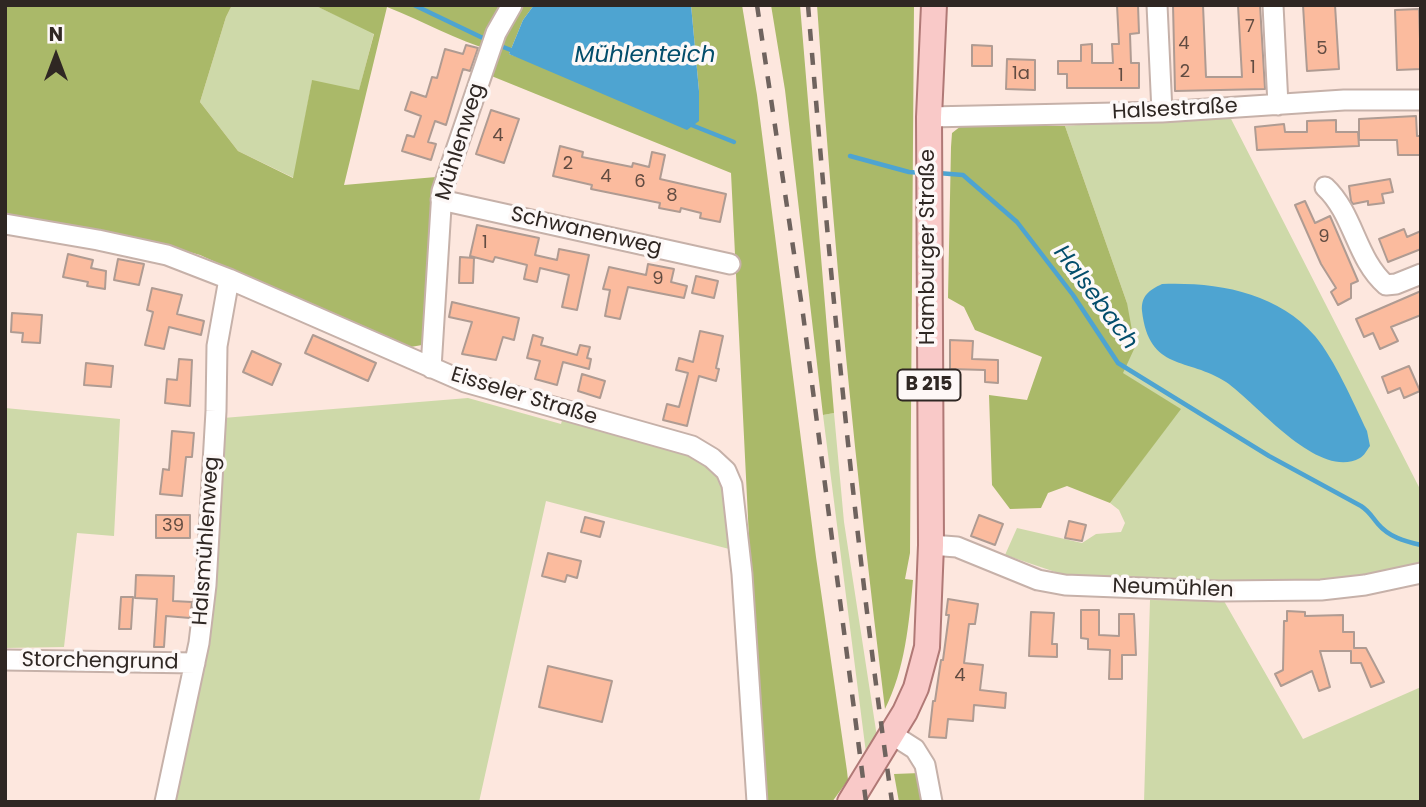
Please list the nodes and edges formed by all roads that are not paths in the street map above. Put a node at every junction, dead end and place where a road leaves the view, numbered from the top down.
1 (512, 5) edge
2 (934, 5) edge
3 (1157, 5) edge
4 (1273, 5) edge
5 (1421, 100) edge
6 (1278, 105) junction
7 (1162, 112) junction
8 (929, 117) junction
9 (1325, 187) dead end
10 (441, 200) junction
11 (5, 224) edge
12 (730, 264) dead end
13 (1421, 274) edge
14 (229, 279) junction
15 (431, 368) junction
16 (931, 545) junction
17 (1421, 573) edge
18 (5, 660) edge
19 (195, 663) junction
20 (893, 735) junction
21 (165, 802) edge
22 (757, 802) edge
23 (850, 802) edge
24 (932, 802) edge

1 - 10 street, Mühlenweg
2 - 8 main road, Hamburger Straße / B 215
3 - 7 street
4 - 6 street
5 - 6 street, Halsestraße
6 - 7 street, Halsestraße
7 - 8 street, Halsestraße
8 - 16 main road, Hamburger Straße / B 215
9 - 13 street
10 - 12 street, Schwanenweg
10 - 15 street, Mühlenweg
11 - 14 street, Eisseler Straße
14 - 15 street, Eisseler Straße
14 - 19 street, Halsmühlenweg
15 - 22 street, Eisseler Straße
16 - 17 street, Neumühlen
16 - 20 main road, Hamburger Straße / B 215
18 - 19 street, Storchengrund
19 - 21 street, Halsmühlenweg
20 - 23 main road, B 215
20 - 24 street

